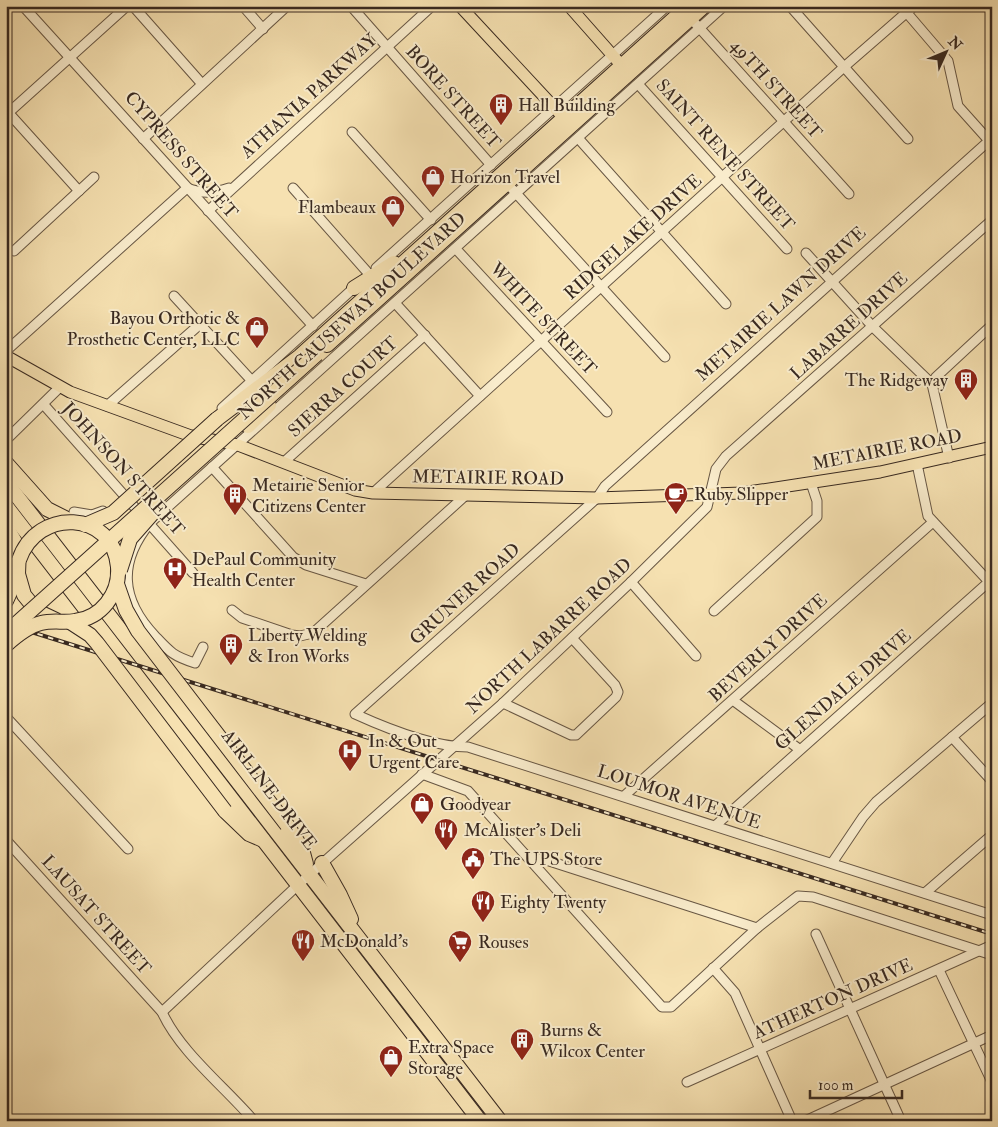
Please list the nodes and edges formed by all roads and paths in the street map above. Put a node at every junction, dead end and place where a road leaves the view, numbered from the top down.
1 (23, 6) edge
2 (127, 6) edge
3 (133, 6) edge
4 (243, 6) edge
5 (288, 6) edge
6 (351, 6) edge
7 (432, 6) edge
8 (460, 6) edge
9 (569, 6) edge
10 (667, 6) edge
11 (704, 6) edge
12 (724, 6) edge
13 (790, 6) edge
14 (914, 6) edge
15 (904, 10) edge
16 (688, 14) edge
17 (263, 29) junction
18 (387, 47) junction
19 (70, 58) junction
20 (617, 61) junction
21 (844, 67) junction
22 (202, 84) junction
23 (638, 84) junction
24 (608, 93) junction
25 (554, 108) junction
26 (7, 113) edge
27 (583, 115) junction
28 (564, 118) junction
29 (783, 122) junction
30 (352, 132) dead end
31 (578, 138) junction
32 (143, 139) junction
33 (908, 139) dead end
34 (991, 141) edge
35 (94, 177) dead end
36 (723, 177) junction
37 (504, 179) junction
38 (187, 188) junction
39 (232, 188) junction
40 (293, 188) dead end
41 (79, 191) junction
42 (849, 194) dead end
43 (208, 211) junction
44 (431, 220) junction
45 (992, 220) edge
46 (662, 232) junction
47 (788, 248) dead end
48 (456, 249) junction
49 (14, 251) dead end
50 (806, 253) dead end
51 (413, 254) junction
52 (369, 274) junction
53 (831, 281) junction
54 (602, 287) junction
55 (354, 288) junction
56 (174, 296) dead end
57 (396, 304) junction
58 (726, 304) dead end
59 (199, 325) junction
60 (992, 325) edge
61 (313, 326) junction
62 (873, 327) junction
63 (424, 336) junction
64 (542, 342) junction
65 (6, 351) edge
66 (308, 355) junction
67 (6, 356) edge
68 (665, 357) dead end
69 (252, 381) junction
70 (932, 384) junction
71 (60, 387) junction
72 (480, 396) junction
73 (44, 405) junction
74 (107, 406) junction
75 (606, 412) dead end
76 (191, 436) junction
77 (9, 437) dead end
78 (238, 445) junction
79 (992, 447) edge
80 (948, 458) junction
81 (284, 462) junction
82 (6, 463) edge
83 (917, 464) junction
84 (212, 468) junction
85 (6, 482) edge
86 (811, 483) junction
87 (373, 493) junction
88 (711, 493) junction
89 (466, 495) junction
90 (124, 496) junction
91 (597, 498) junction
92 (6, 506) edge
93 (78, 520) junction
94 (933, 522) junction
95 (150, 523) junction
96 (6, 526) edge
97 (19, 567) junction
98 (193, 573) dead end
99 (117, 580) junction
100 (631, 582) junction
101 (991, 582) edge
102 (366, 584) junction
103 (6, 601) edge
104 (232, 610) dead end
105 (714, 610) dead end
106 (63, 621) junction
107 (6, 622) edge
108 (6, 633) edge
109 (572, 638) junction
110 (6, 645) edge
111 (203, 647) dead end
112 (696, 656) dead end
113 (734, 701) junction
114 (503, 703) junction
115 (992, 703) edge
116 (355, 714) joint
117 (6, 717) edge
118 (952, 737) junction
119 (452, 747) junction
120 (799, 749) junction
121 (422, 774) junction
122 (992, 781) edge
123 (624, 796) junction
124 (716, 825) junction
125 (992, 835) edge
126 (6, 840) edge
127 (265, 841) junction
128 (128, 849) dead end
129 (529, 858) junction
130 (322, 863) junction
131 (832, 863) junction
132 (304, 879) junction
133 (926, 893) junction
134 (992, 915) edge
135 (757, 928) junction
136 (354, 932) junction
137 (816, 934) dead end
138 (992, 945) edge
139 (978, 951) junction
140 (992, 955) edge
141 (713, 968) junction
142 (939, 970) junction
143 (389, 1002) junction
144 (850, 1008) junction
145 (162, 1012) junction
146 (428, 1028) junction
147 (992, 1035) edge
148 (974, 1043) junction
149 (760, 1049) junction
150 (687, 1082) dead end
151 (992, 1082) edge
152 (885, 1086) junction
153 (254, 1121) edge
154 (480, 1121) edge
155 (500, 1121) edge
156 (792, 1121) edge
157 (805, 1121) edge
158 (901, 1121) edge

1 - 19 street, CYPRESS STREET
2 - 19 street
3 - 22 street
4 - 17 street
5 - 17 street
6 - 18 street, BORE STREET
7 - 18 street, ATHANIA PARKWAY
8 - 25 main road
9 - 20 main road
10 - 20 street, NORTH CAUSEWAY BOULEVARD
11 - 16 highway, NORTH CAUSEWAY BOULEVARD
12 - 16 street, NORTH CAUSEWAY BOULEVARD
13 - 21 street
14 - 15 street, RIDGELAKE DRIVE
15 - 21 street, RIDGELAKE DRIVE
15 - 34 street
16 - 20 highway, NORTH CAUSEWAY BOULEVARD
16 - 23 street, NORTH CAUSEWAY BOULEVARD
16 - 24 highway, NORTH CAUSEWAY BOULEVARD
16 - 29 street, 49TH STREET
17 - 22 street
18 - 37 street, BORE STREET
18 - 39 street, ATHANIA PARKWAY
19 - 26 street
19 - 32 street, CYPRESS STREET
20 - 24 main road
20 - 25 street, NORTH CAUSEWAY BOULEVARD
20 - 28 highway, NORTH CAUSEWAY BOULEVARD
21 - 29 street, RIDGELAKE DRIVE
21 - 33 street
22 - 32 street
23 - 31 street, NORTH CAUSEWAY BOULEVARD
23 - 36 street, SAINT RENE STREET
24 - 27 highway, NORTH CAUSEWAY BOULEVARD
25 - 28 main road
25 - 37 street, NORTH CAUSEWAY BOULEVARD
26 - 41 street
27 - 28 main road
27 - 37 highway, NORTH CAUSEWAY BOULEVARD
28 - 37 highway, NORTH CAUSEWAY BOULEVARD
29 - 36 street, RIDGELAKE DRIVE
29 - 42 street, 49TH STREET
30 - 44 street
31 - 37 street, NORTH CAUSEWAY BOULEVARD
31 - 46 street
32 - 38 street, CYPRESS STREET
34 - 53 street, METAIRIE LAWN DRIVE
35 - 41 street
36 - 46 street, RIDGELAKE DRIVE
36 - 47 street, SAINT RENE STREET
37 - 44 street, NORTH CAUSEWAY BOULEVARD
37 - 48 street, NORTH CAUSEWAY BOULEVARD
37 - 51 highway, NORTH CAUSEWAY BOULEVARD
37 - 54 street, BORE STREET
37 - 66 highway, NORTH CAUSEWAY BOULEVARD
38 - 39 street
38 - 43 street, CYPRESS STREET
38 - 65 street
39 - 43 street, ATHANIA PARKWAY
40 - 52 street
41 - 49 street
43 - 61 street, CYPRESS STREET
44 - 52 street, NORTH CAUSEWAY BOULEVARD
45 - 62 street, LABARRE DRIVE
46 - 54 street, RIDGELAKE DRIVE
46 - 58 street
48 - 57 street, NORTH CAUSEWAY BOULEVARD
48 - 64 street, WHITE STREET
50 - 53 street
51 - 55 highway
51 - 66 highway, NORTH CAUSEWAY BOULEVARD
52 - 55 street, NORTH CAUSEWAY BOULEVARD
53 - 62 street
53 - 91 street, METAIRIE LAWN DRIVE
54 - 64 street, RIDGELAKE DRIVE
54 - 68 street, BORE STREET
55 - 61 street, NORTH CAUSEWAY BOULEVARD
56 - 59 street
57 - 63 street
57 - 78 street, NORTH CAUSEWAY BOULEVARD
59 - 69 street
59 - 74 street
60 - 70 street
61 - 69 street, NORTH CAUSEWAY BOULEVARD
62 - 70 street
62 - 88 street, LABARRE DRIVE
63 - 72 street
63 - 81 street, SIERRA COURT
64 - 72 street, RIDGELAKE DRIVE
64 - 75 street, WHITE STREET
66 - 93 highway, bridge
66 - 99 highway, bridge
66 - 107 highway, NORTH CAUSEWAY BOULEVARD
66 - 108 highway, NORTH CAUSEWAY BOULEVARD, bridge
67 - 71 main road, METAIRIE ROAD
69 - 76 street, NORTH CAUSEWAY BOULEVARD
70 - 80 street
71 - 73 street, JOHNSON STREET
71 - 74 main road, METAIRIE ROAD
72 - 87 street, RIDGELAKE DRIVE
73 - 77 street
73 - 90 street, JOHNSON STREET
74 - 76 main road, METAIRIE ROAD
76 - 78 main road, METAIRIE ROAD
76 - 90 street, NORTH CAUSEWAY BOULEVARD
78 - 81 main road, METAIRIE ROAD
78 - 84 street, NORTH CAUSEWAY BOULEVARD
79 - 80 main road, METAIRIE ROAD
80 - 83 main road, METAIRIE ROAD
81 - 87 main road, METAIRIE ROAD
82 - 93 highway
83 - 86 main road, METAIRIE ROAD
83 - 94 street
84 - 95 street, NORTH CAUSEWAY BOULEVARD
84 - 102 street
85 - 132 highway, AIRLINE DRIVE
86 - 88 main road, METAIRIE ROAD
86 - 105 street
87 - 89 main road, METAIRIE ROAD
88 - 91 main road, METAIRIE ROAD
88 - 100 street, NORTH LABARRE ROAD
89 - 91 main road, METAIRIE ROAD
89 - 102 street
90 - 93 street, NORTH CAUSEWAY BOULEVARD
90 - 95 street, JOHNSON STREET
91 - 116 street, GRUNER ROAD
92 - 127 highway, AIRLINE DRIVE
93 - 97 highway, bridge
93 - 99 highway, bridge
94 - 101 street
94 - 113 street, BEVERLY DRIVE
95 - 98 street, JOHNSON STREET
95 - 111 street, NORTH CAUSEWAY BOULEVARD
96 - 97 highway
97 - 103 highway
97 - 106 highway, bridge
99 - 106 highway, bridge
99 - 132 highway, bridge
100 - 109 street, NORTH LABARRE ROAD
100 - 112 street
101 - 120 street, GLENDALE DRIVE
102 - 104 street
106 - 110 highway, bridge
106 - 127 highway, bridge
109 - 114 street, NORTH LABARRE ROAD
109 - 114 street
113 - 120 street
113 - 123 street, BEVERLY DRIVE
114 - 119 street, NORTH LABARRE ROAD
115 - 118 street
116 - 119 street, LOUMOR AVENUE
117 - 128 street
118 - 122 street
118 - 131 street
119 - 121 street, NORTH LABARRE ROAD
119 - 123 street, LOUMOR AVENUE
120 - 124 street, GLENDALE DRIVE
121 - 129 street
121 - 130 street, NORTH LABARRE ROAD
123 - 124 street, LOUMOR AVENUE
124 - 131 street, LOUMOR AVENUE
125 - 133 street
126 - 145 street, LAUSAT STREET
127 - 132 highway, AIRLINE DRIVE
129 - 135 street
129 - 141 street
130 - 132 street, NORTH LABARRE ROAD
130 - 136 highway
131 - 133 street, LOUMOR AVENUE
132 - 136 highway, AIRLINE DRIVE
132 - 143 highway, AIRLINE DRIVE
132 - 145 street, NORTH LABARRE ROAD
133 - 134 street, LOUMOR AVENUE
135 - 139 street
135 - 141 street
136 - 146 highway, AIRLINE DRIVE
137 - 144 street
138 - 139 street, ATHERTON DRIVE
139 - 140 street
139 - 142 street, ATHERTON DRIVE
141 - 149 street
142 - 144 street, ATHERTON DRIVE
142 - 148 street
143 - 146 highway
143 - 154 highway, AIRLINE DRIVE
144 - 149 street, ATHERTON DRIVE
144 - 152 street
145 - 153 street, LAUSAT STREET
146 - 155 highway, AIRLINE DRIVE
147 - 148 street
148 - 151 street
148 - 152 street
149 - 150 street, ATHERTON DRIVE
149 - 156 street
152 - 157 street
152 - 158 street

